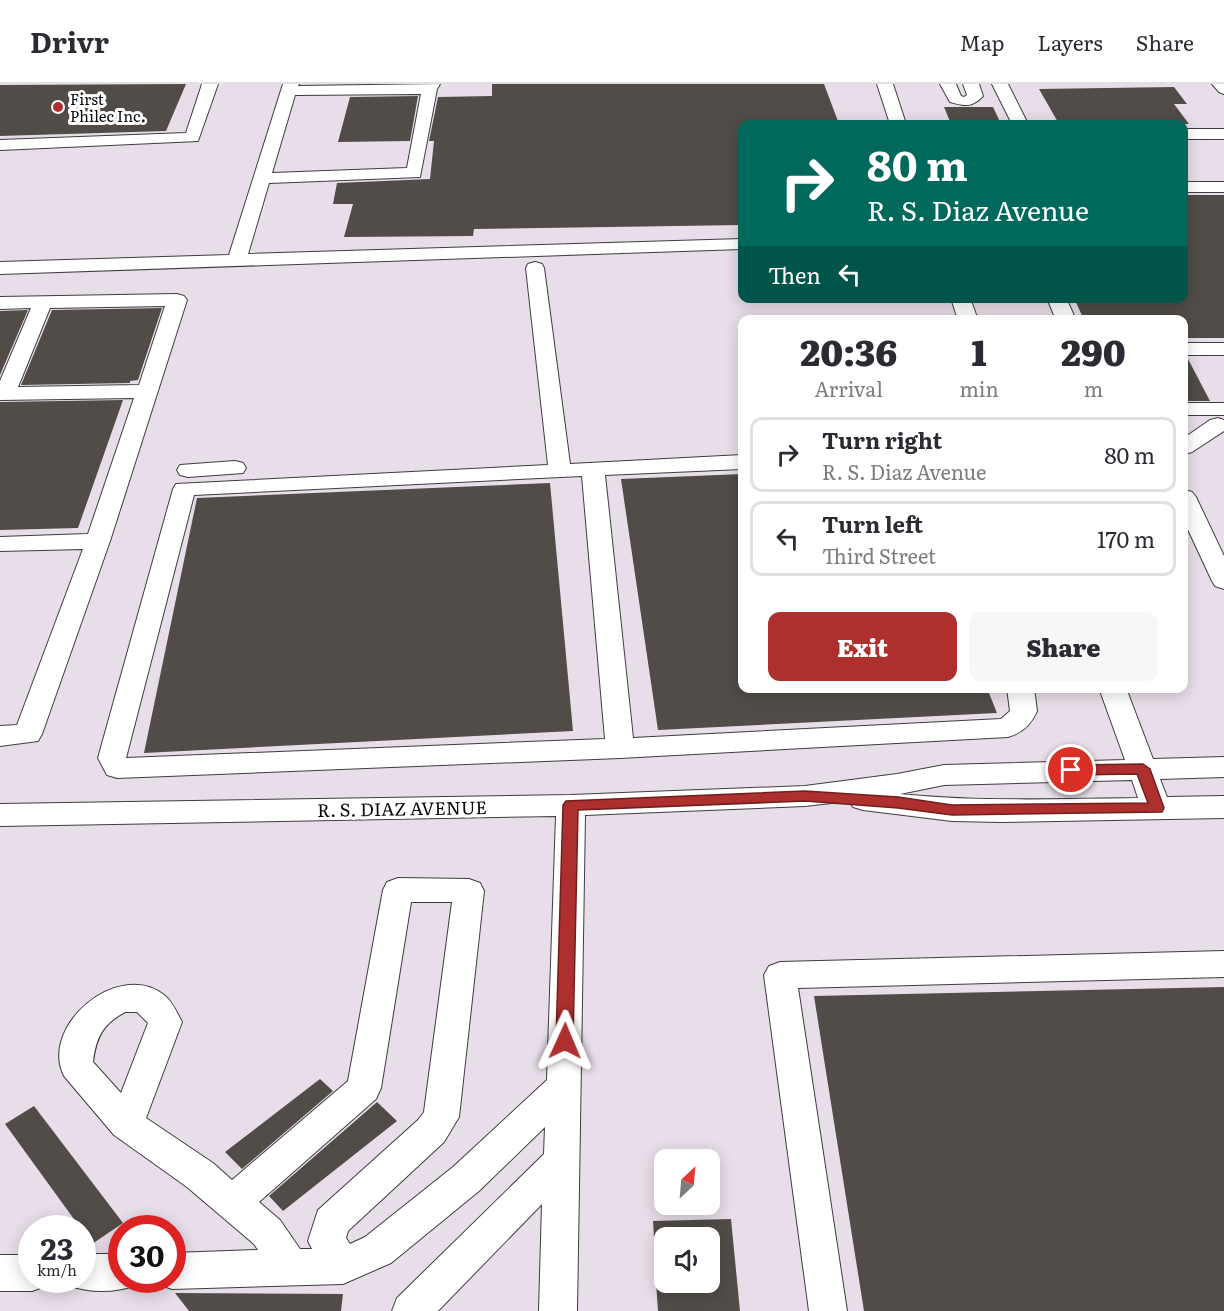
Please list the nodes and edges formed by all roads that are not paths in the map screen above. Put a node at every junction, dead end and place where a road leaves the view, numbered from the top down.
1 (210, 84) edge
2 (885, 84) edge
3 (948, 84) edge
4 (971, 84) edge
5 (1000, 84) edge
6 (1220, 84) edge
7 (430, 86) edge
8 (289, 88) edge
9 (1224, 89) edge
10 (897, 120) edge
11 (1018, 120) edge
12 (1188, 134) edge
13 (1224, 134) edge
14 (0, 145) edge
15 (262, 178) junction
16 (1188, 187) edge
17 (1224, 188) edge
18 (738, 244) edge
19 (237, 260) junction
20 (0, 268) edge
21 (535, 268) dead end
22 (43, 302) junction
23 (0, 303) edge
24 (1188, 349) edge
25 (1224, 349) edge
26 (147, 391) junction
27 (2, 394) edge
28 (1188, 410) edge
29 (1222, 420) edge
30 (1188, 424) edge
31 (738, 444) edge
32 (1188, 444) edge
33 (589, 460) junction
34 (559, 462) junction
35 (738, 462) edge
36 (188, 470) dead end
37 (1188, 505) edge
38 (98, 541) junction
39 (0, 544) edge
40 (1224, 581) edge
41 (1022, 693) edge
42 (1114, 693) edge
43 (0, 736) edge
44 (620, 748) junction
45 (1224, 766) edge
46 (1143, 769) junction
47 (805, 796) junction
48 (571, 805) junction
49 (1224, 807) edge
50 (1157, 808) junction
51 (0, 815) edge
52 (1224, 964) edge
53 (564, 1086) junction
54 (126, 1124) dead end
55 (562, 1160) junction
56 (232, 1203) junction
57 (343, 1266) junction
58 (290, 1268) junction
59 (186, 1271) edge
60 (0, 1273) edge
61 (18, 1273) edge
62 (411, 1311) edge
63 (558, 1311) edge
64 (828, 1311) edge

1 - 14 street
2 - 10 street
3 - 4 street
5 - 11 street
6 - 9 street
7 - 8 street
7 - 15 street
8 - 15 street
12 - 13 street
15 - 19 street
16 - 17 street
18 - 19 street
19 - 20 street
21 - 34 street
22 - 23 street
22 - 26 street
22 - 27 street
24 - 25 street
26 - 27 street
26 - 38 street
28 - 29 street
29 - 30 street
29 - 32 street
31 - 33 street
33 - 34 street
33 - 35 street
33 - 44 street
34 - 36 street
34 - 44 street
37 - 40 street
38 - 39 street
38 - 43 street
41 - 44 street
42 - 46 street
45 - 46 street, R. S. DIAZ AVENUE
46 - 47 street, R. S. DIAZ AVENUE
46 - 50 street
47 - 48 street, R. S. DIAZ AVENUE
47 - 50 street, R. S. DIAZ AVENUE
48 - 51 street, R. S. DIAZ AVENUE
48 - 53 street
49 - 50 street, R. S. DIAZ AVENUE
52 - 64 street
53 - 55 street
53 - 57 street
54 - 56 street
55 - 62 street
55 - 63 street
56 - 57 street
56 - 58 street
57 - 58 street
58 - 59 street
60 - 61 street

